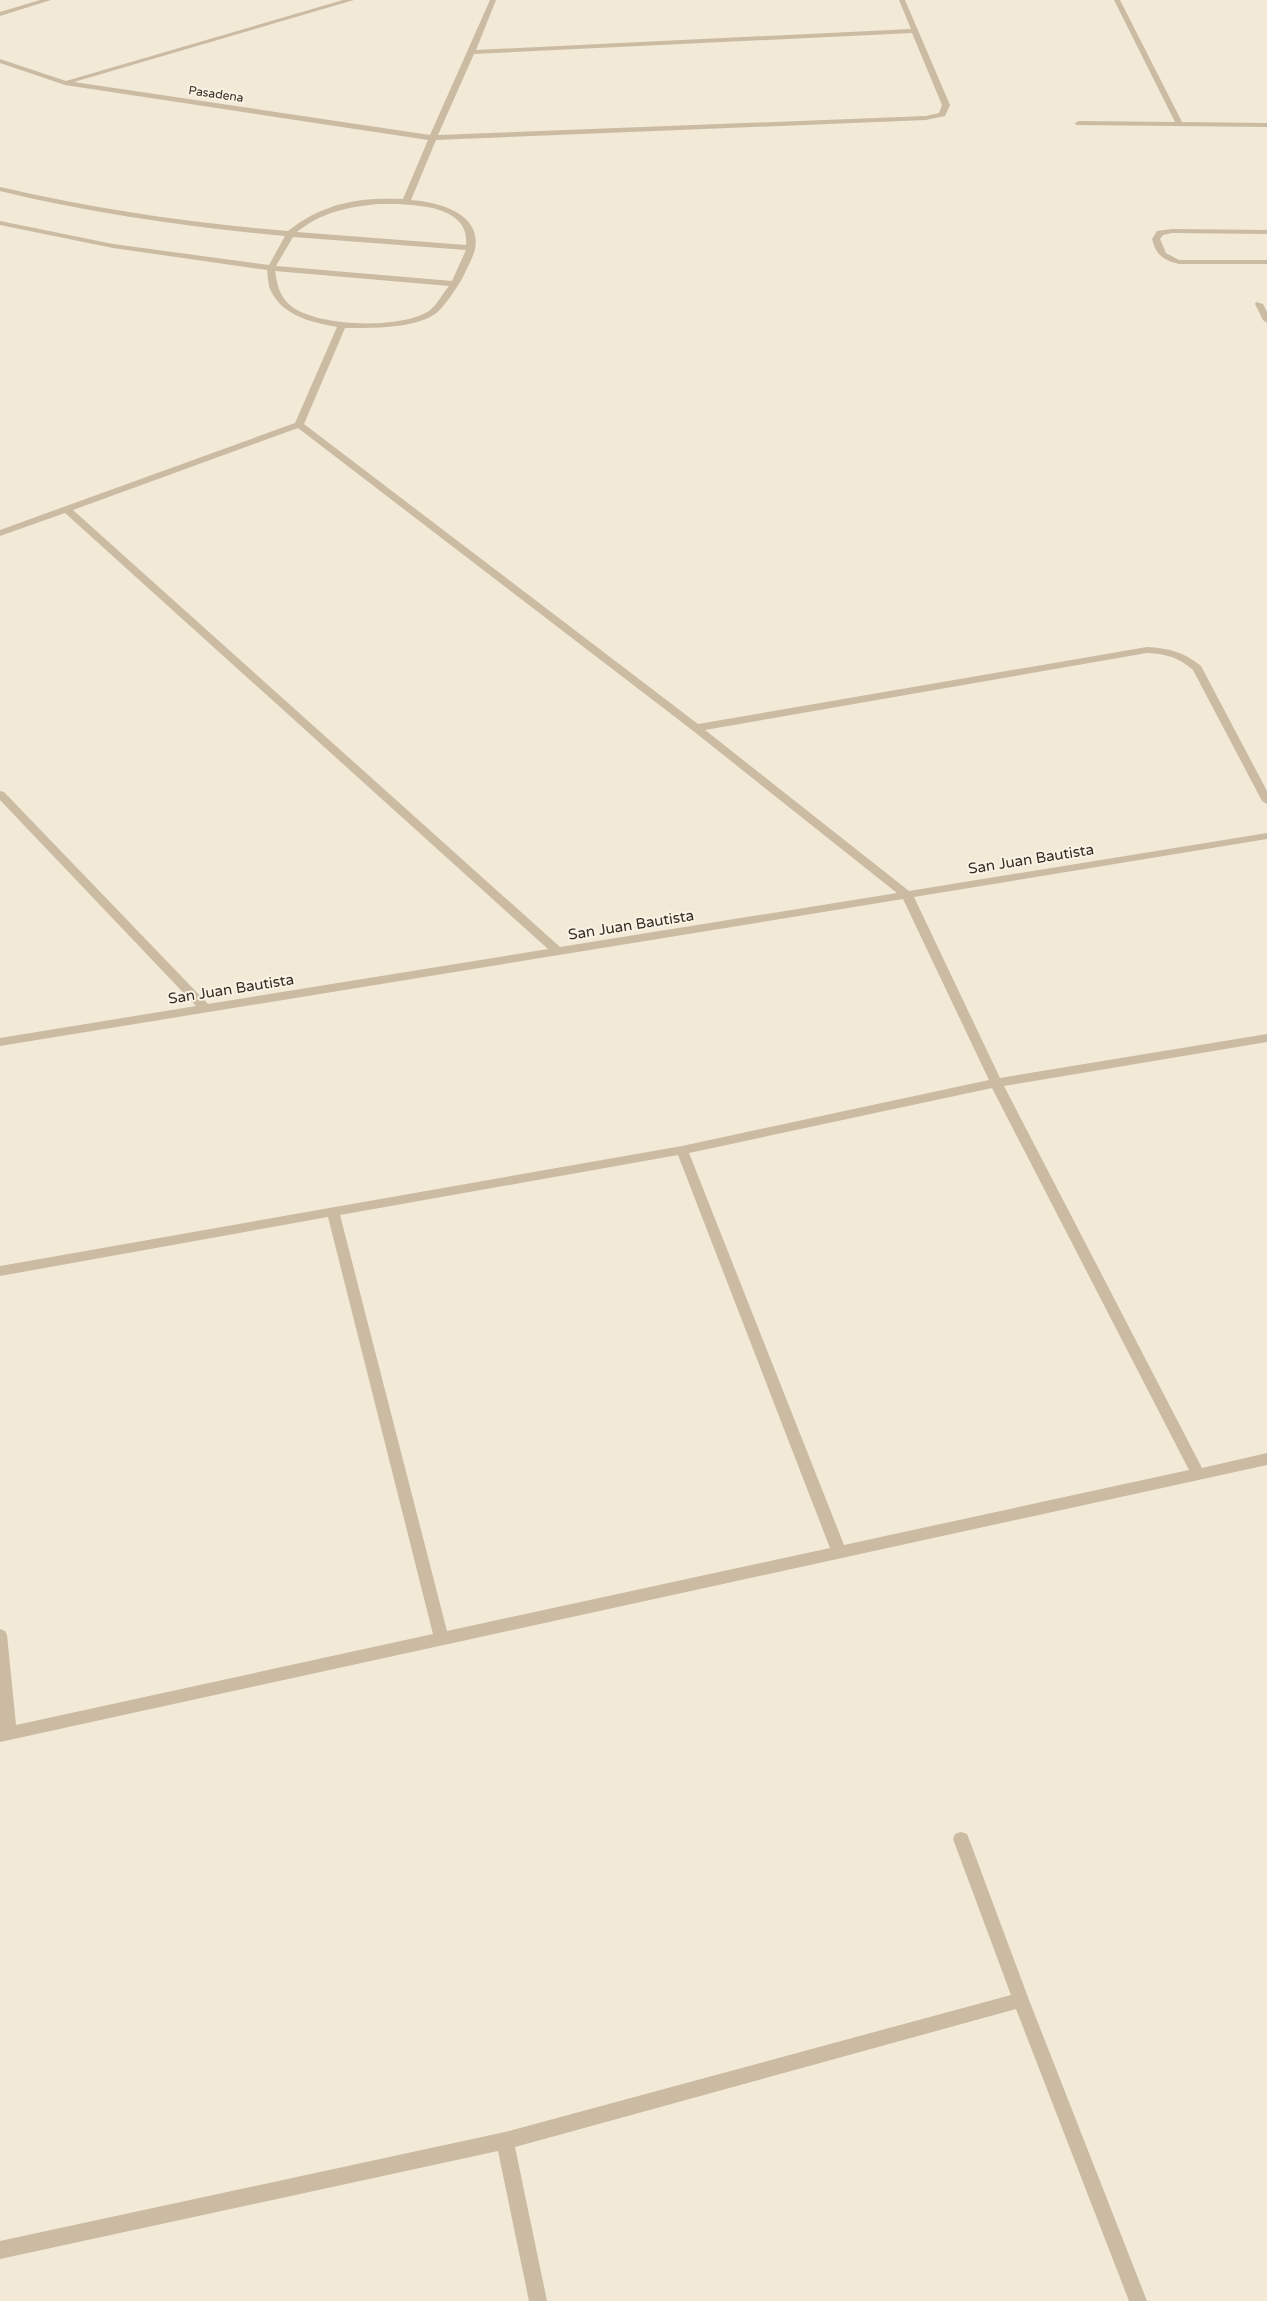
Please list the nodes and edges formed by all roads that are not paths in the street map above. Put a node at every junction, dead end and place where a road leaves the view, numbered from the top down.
1 (48, 0) edge
2 (351, 0) edge
3 (493, 0) edge
4 (902, 0) edge
5 (1117, 0) edge
6 (0, 14) edge
7 (915, 31) junction
8 (472, 52) junction
9 (0, 61) edge
10 (65, 83) junction
11 (1079, 123) dead end
12 (1179, 123) junction
13 (1267, 125) edge
14 (432, 138) junction
15 (0, 189) edge
16 (406, 202) junction
17 (0, 223) edge
18 (1267, 232) edge
19 (290, 234) junction
20 (471, 248) junction
21 (1267, 262) edge
22 (271, 268) junction
23 (455, 284) junction
24 (1259, 304) dead end
25 (1267, 320) edge
26 (342, 325) junction
27 (299, 425) junction
28 (67, 509) junction
29 (0, 533) edge
30 (696, 728) junction
31 (0, 794) edge
32 (1267, 801) edge
33 (1267, 836) edge
34 (908, 895) junction
35 (558, 952) junction
36 (206, 1009) junction
37 (1267, 1038) edge
38 (0, 1042) edge
39 (996, 1083) junction
40 (682, 1150) junction
41 (333, 1212) junction
42 (0, 1271) edge
43 (1267, 1459) edge
44 (1198, 1474) junction
45 (839, 1552) junction
46 (0, 1635) edge
47 (441, 1638) junction
48 (4, 1734) edge
49 (962, 1838) dead end
50 (1021, 2000) junction
51 (505, 2140) junction
52 (0, 2250) edge
53 (538, 2301) edge
54 (1138, 2301) edge

1 - 6 street
2 - 10 street
3 - 8 street
4 - 7 street
5 - 12 street
7 - 8 street
7 - 14 street, Pasadena
8 - 14 street
9 - 10 street, Pasadena
10 - 14 street, Pasadena
11 - 12 street
12 - 13 street
14 - 16 street
15 - 19 street
16 - 19 street
16 - 20 street
17 - 22 street
18 - 21 street
19 - 20 street
19 - 22 street
20 - 23 street
22 - 23 street
22 - 26 street
23 - 26 street
24 - 25 street
26 - 27 street
27 - 28 street
27 - 30 street
28 - 29 street
28 - 35 street
30 - 32 street
30 - 34 street
31 - 36 street
33 - 34 street, San Juan Bautista
34 - 35 street, San Juan Bautista
34 - 39 street
35 - 36 street, San Juan Bautista
36 - 38 street, San Juan Bautista
37 - 39 street
39 - 40 street
39 - 44 street
40 - 41 street
40 - 45 street
41 - 42 street
41 - 47 street
43 - 44 street
44 - 45 street
45 - 47 street
46 - 48 street
47 - 48 street
49 - 50 street
50 - 51 street
50 - 54 street
51 - 52 street
51 - 53 street

